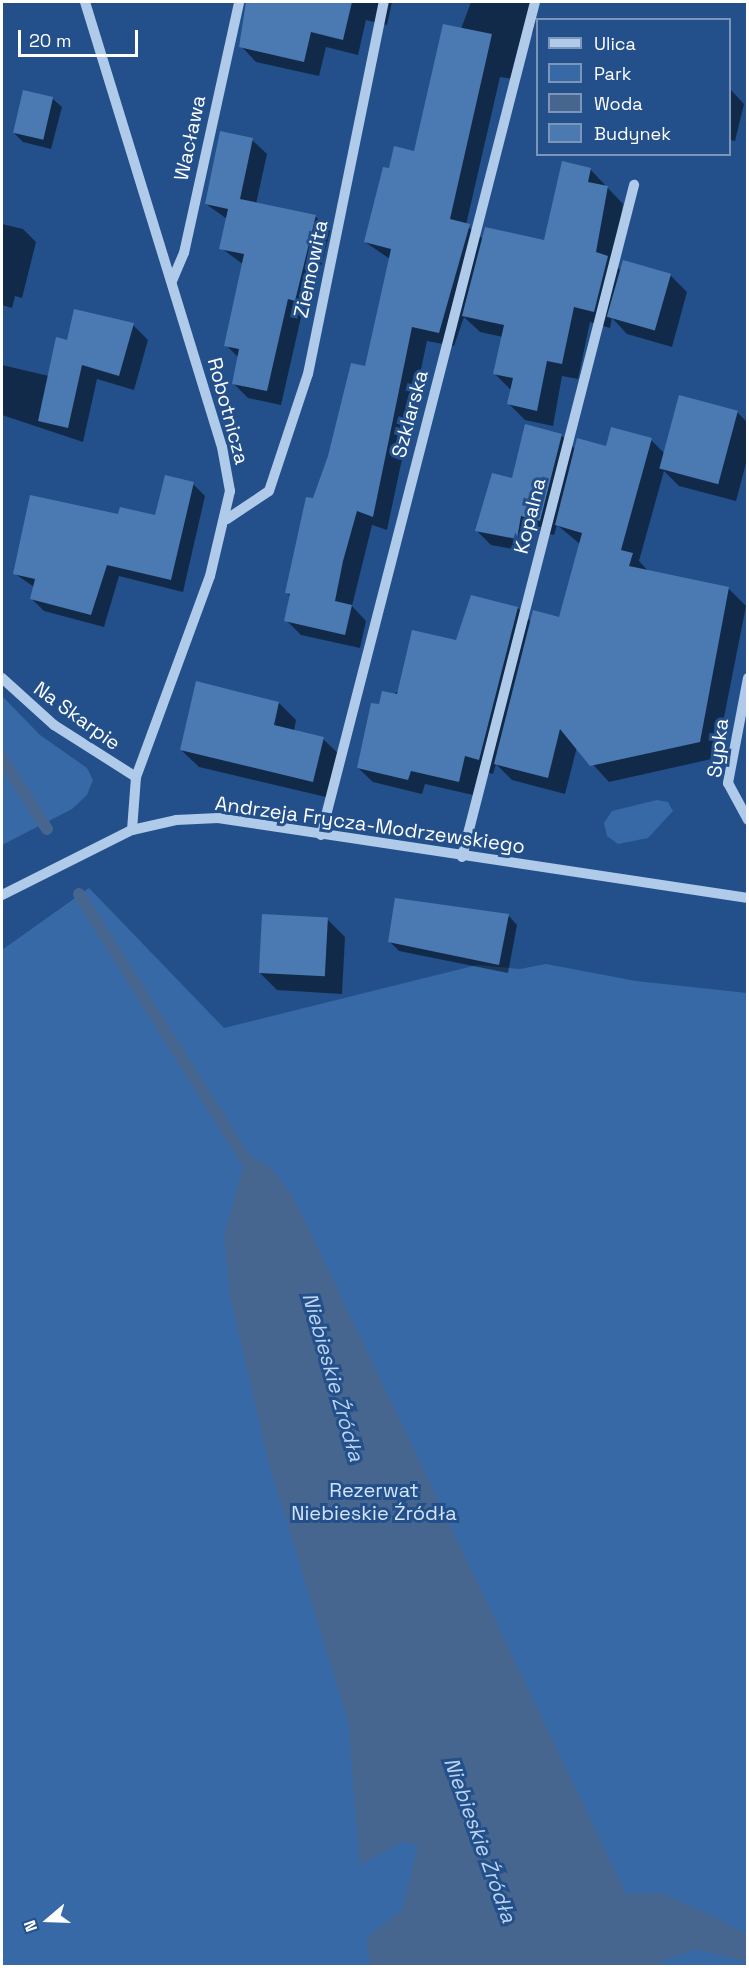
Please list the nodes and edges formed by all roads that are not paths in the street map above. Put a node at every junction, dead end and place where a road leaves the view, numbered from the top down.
1 (85, 2) edge
2 (96, 2) edge
3 (239, 2) edge
4 (384, 2) edge
5 (535, 2) edge
6 (92, 22) junction
7 (634, 185) dead end
8 (172, 281) junction
9 (227, 519) junction
10 (2, 678) edge
11 (747, 678) edge
12 (136, 777) junction
13 (747, 820) edge
14 (132, 830) junction
15 (321, 835) junction
16 (462, 857) junction
17 (2, 895) edge
18 (747, 898) edge

1 - 6 street, Robotnicza
2 - 6 street
3 - 8 street, Wacława
4 - 9 street, Ziemowita
5 - 15 street, Szklarska
6 - 8 street, Robotnicza
7 - 16 street, Kopalna
8 - 9 street, Robotnicza
9 - 12 street, Robotnicza
10 - 12 street, Na Skarpie
11 - 13 street, Sypka
12 - 14 street, Robotnicza
14 - 15 street, Andrzeja Frycza-Modrzewskiego
14 - 17 street, Andrzeja Frycza-Modrzewskiego
15 - 16 street, Andrzeja Frycza-Modrzewskiego
16 - 18 street, Andrzeja Frycza-Modrzewskiego

